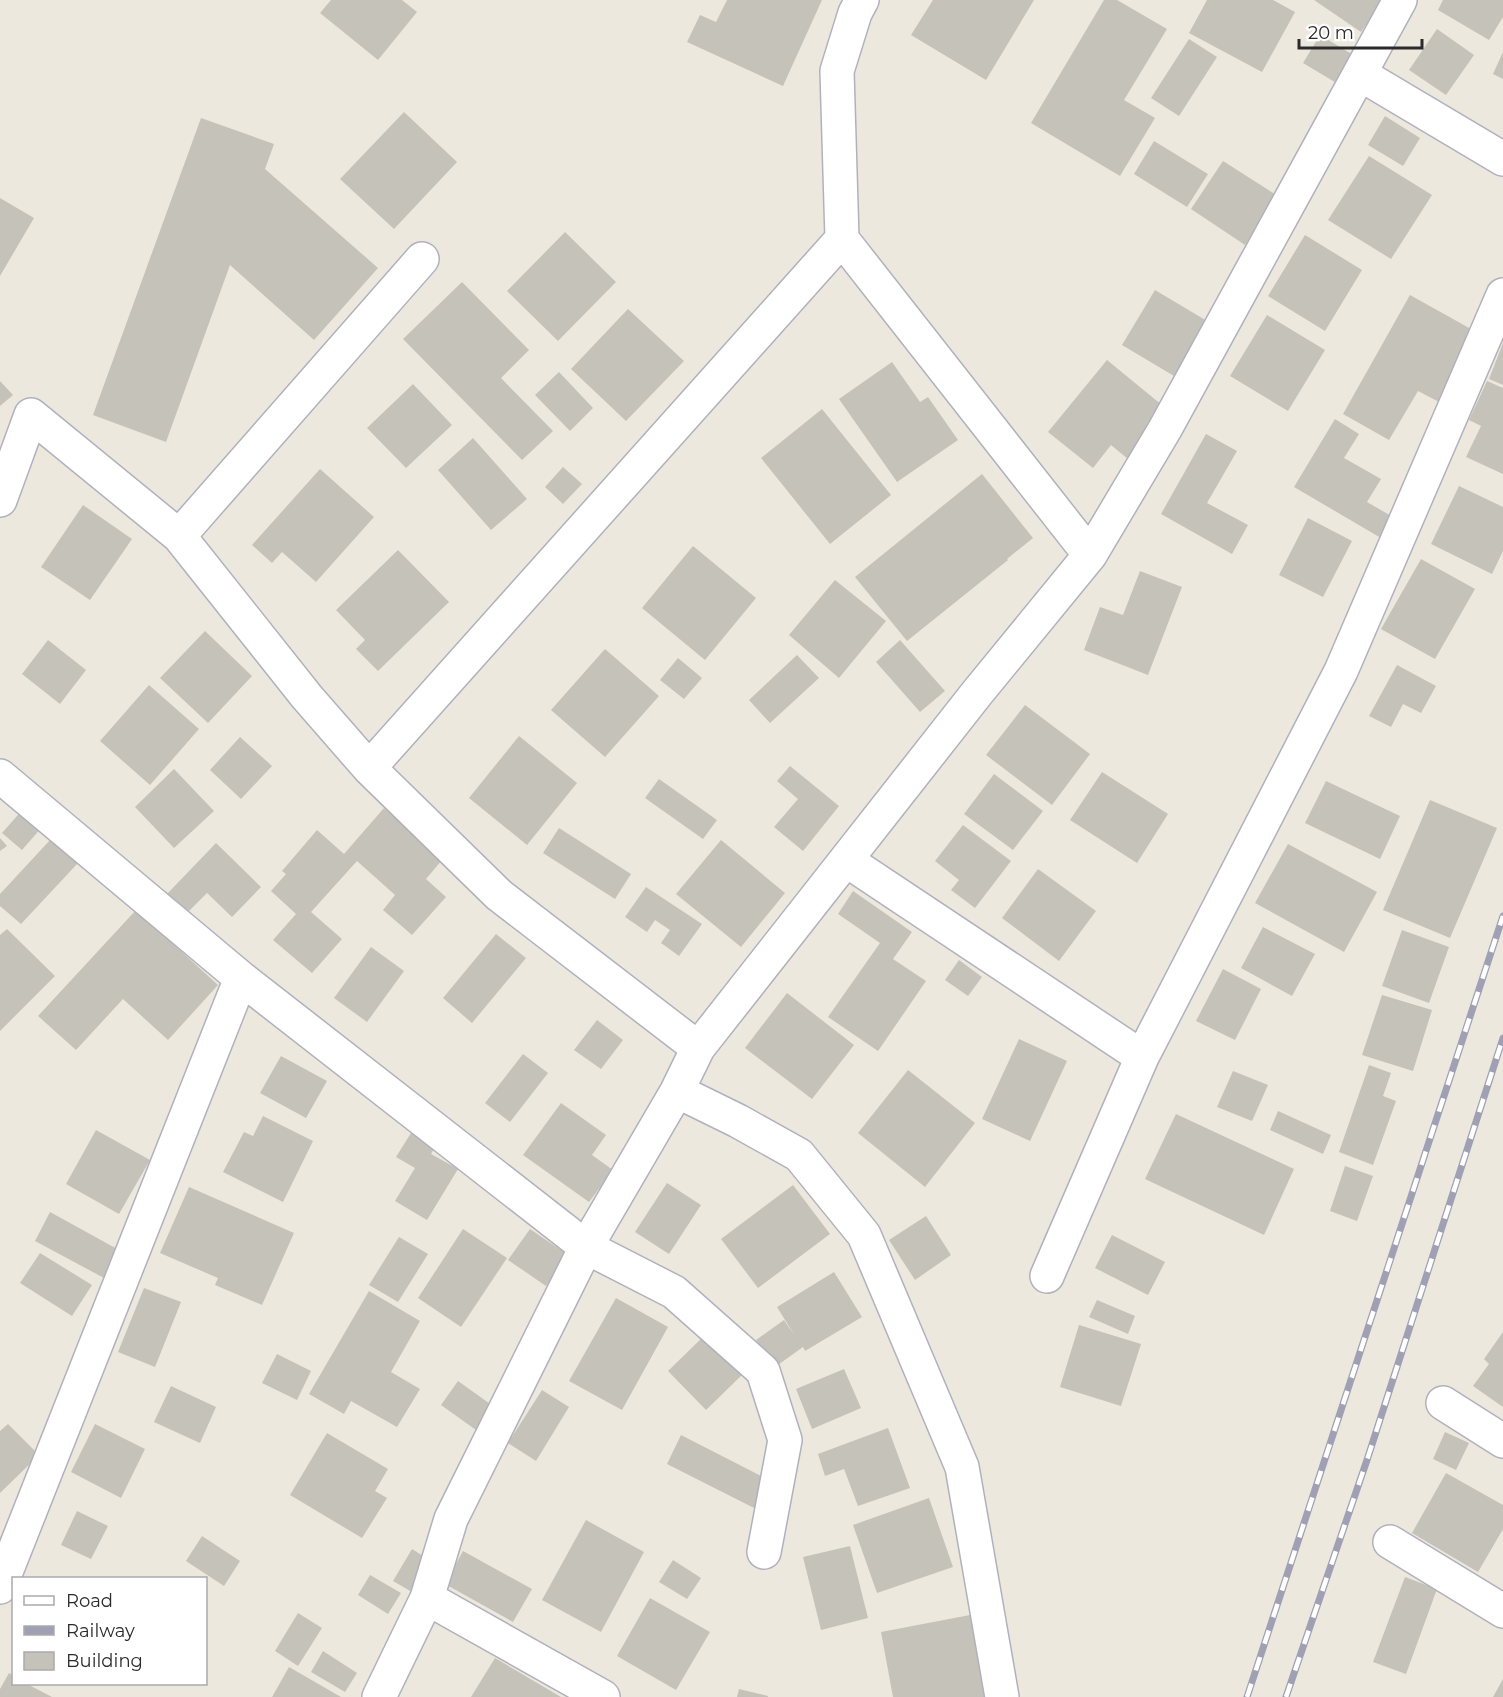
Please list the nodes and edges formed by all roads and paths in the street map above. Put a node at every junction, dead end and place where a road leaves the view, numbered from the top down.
1 (861, 0) edge
2 (1400, 0) edge
3 (1360, 74) junction
4 (1503, 159) edge
5 (842, 239) junction
6 (422, 259) dead end
7 (1503, 295) edge
8 (0, 500) edge
9 (179, 536) junction
10 (1090, 555) junction
11 (369, 768) junction
12 (0, 776) edge
13 (846, 860) junction
14 (241, 978) junction
15 (698, 1048) junction
16 (1142, 1057) junction
17 (677, 1091) junction
18 (586, 1247) junction
19 (1047, 1276) dead end
20 (1443, 1403) dead end
21 (1503, 1441) edge
22 (1390, 1542) dead end
23 (764, 1552) dead end
24 (0, 1587) edge
25 (427, 1598) junction
26 (1503, 1611) edge
27 (379, 1697) edge
28 (603, 1697) edge
29 (1002, 1697) edge

1 - 5 street
2 - 3 street
3 - 4 street
3 - 10 street
5 - 10 street
5 - 11 street
6 - 9 street
7 - 16 street
8 - 9 street
9 - 11 street
10 - 13 street
11 - 15 street
12 - 14 street
13 - 15 street
13 - 16 street
14 - 18 street
14 - 24 street
15 - 17 street
16 - 19 street
17 - 18 street
17 - 29 street
18 - 23 street
18 - 25 street
20 - 21 street
22 - 26 street
25 - 27 street
25 - 28 street

